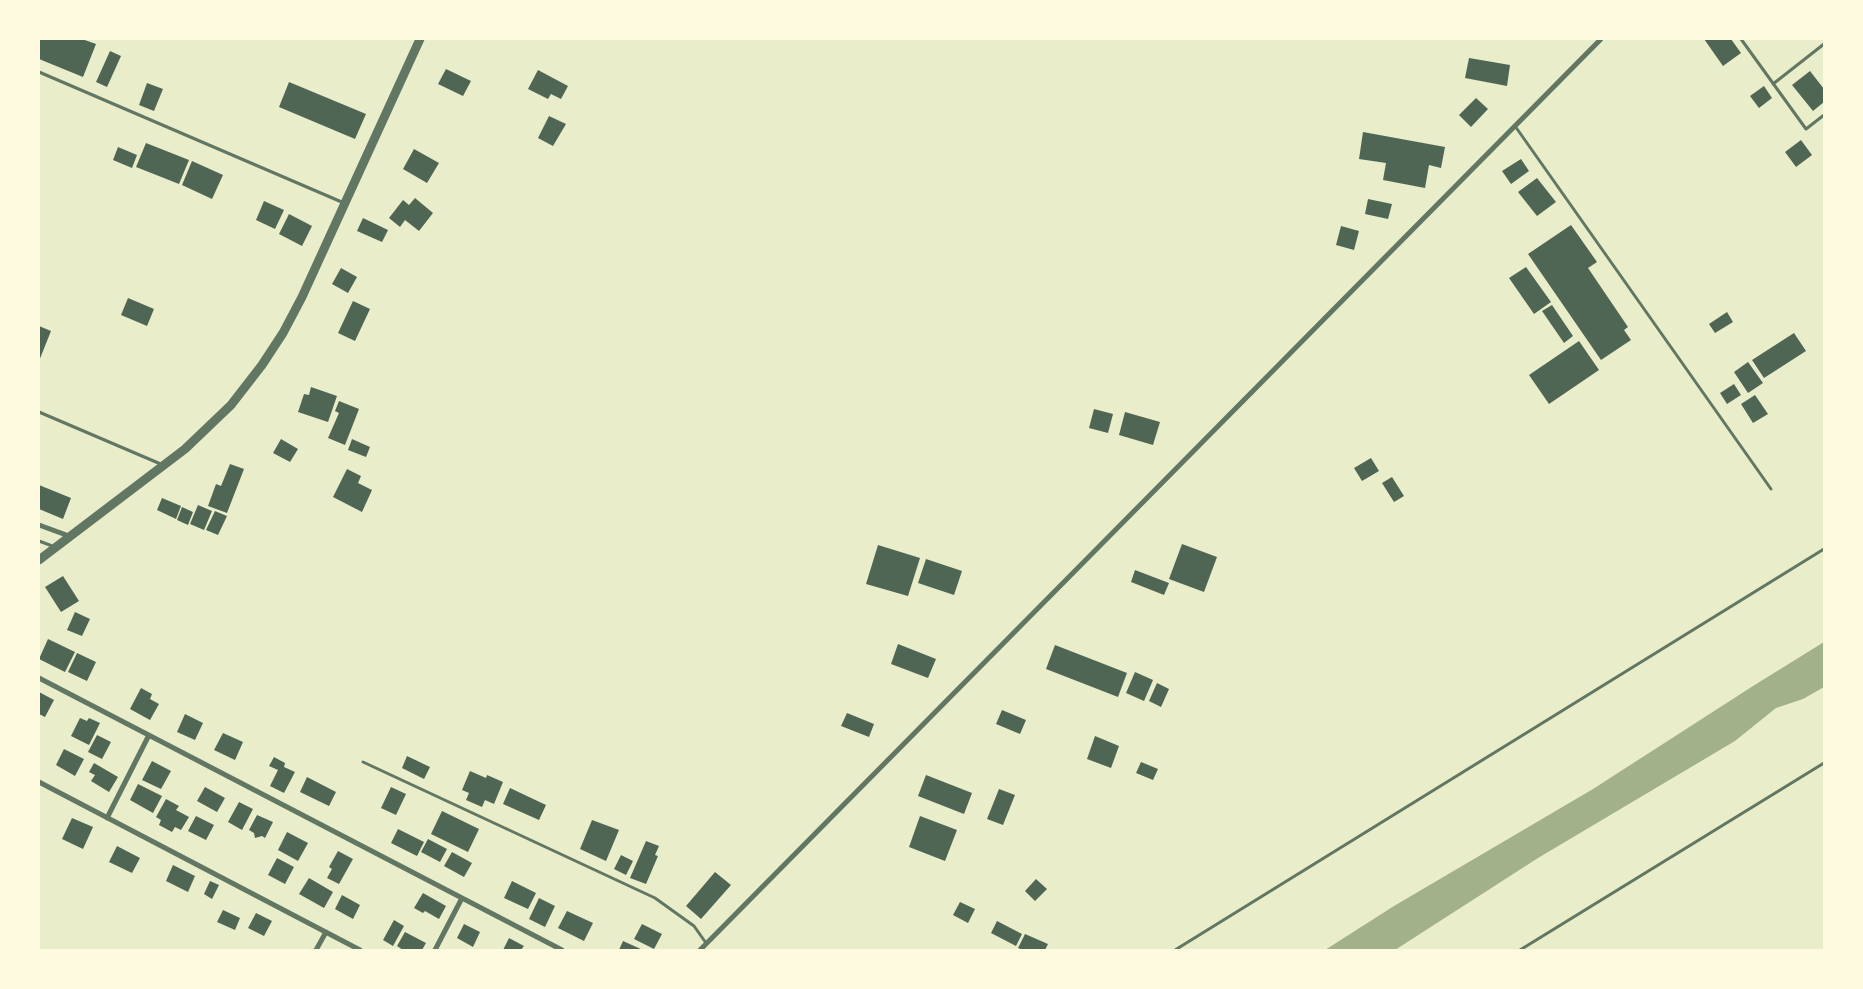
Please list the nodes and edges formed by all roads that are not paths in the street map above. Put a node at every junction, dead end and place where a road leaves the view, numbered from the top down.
1 (420, 39) edge
2 (1601, 39) edge
3 (1741, 39) edge
4 (1824, 44) edge
5 (39, 72) edge
6 (1773, 84) junction
7 (1824, 115) edge
8 (1515, 126) junction
9 (345, 203) junction
10 (39, 412) edge
11 (164, 465) junction
12 (1771, 489) dead end
13 (39, 525) edge
14 (69, 536) junction
15 (39, 541) edge
16 (56, 547) junction
17 (1824, 549) edge
18 (39, 560) edge
19 (39, 678) edge
20 (149, 735) junction
21 (363, 762) dead end
22 (1824, 763) edge
23 (39, 782) edge
24 (107, 818) junction
25 (462, 898) junction
26 (326, 932) junction
27 (706, 943) junction
28 (316, 950) edge
29 (360, 950) edge
30 (435, 950) edge
31 (562, 950) edge
32 (700, 950) edge
33 (1175, 950) edge
34 (1520, 950) edge

1 - 9 street
2 - 8 street
3 - 6 lane
4 - 6 lane
5 - 9 lane
6 - 7 lane
8 - 12 lane
8 - 27 street
9 - 11 street
10 - 11 lane
11 - 14 street
13 - 14 street
14 - 16 street
15 - 16 lane
16 - 18 street
17 - 33 lane
19 - 20 street
20 - 24 street
20 - 25 street
21 - 27 lane
22 - 34 lane
23 - 24 street
24 - 26 street
25 - 30 street
25 - 31 street
26 - 28 street
26 - 29 street
27 - 32 street

